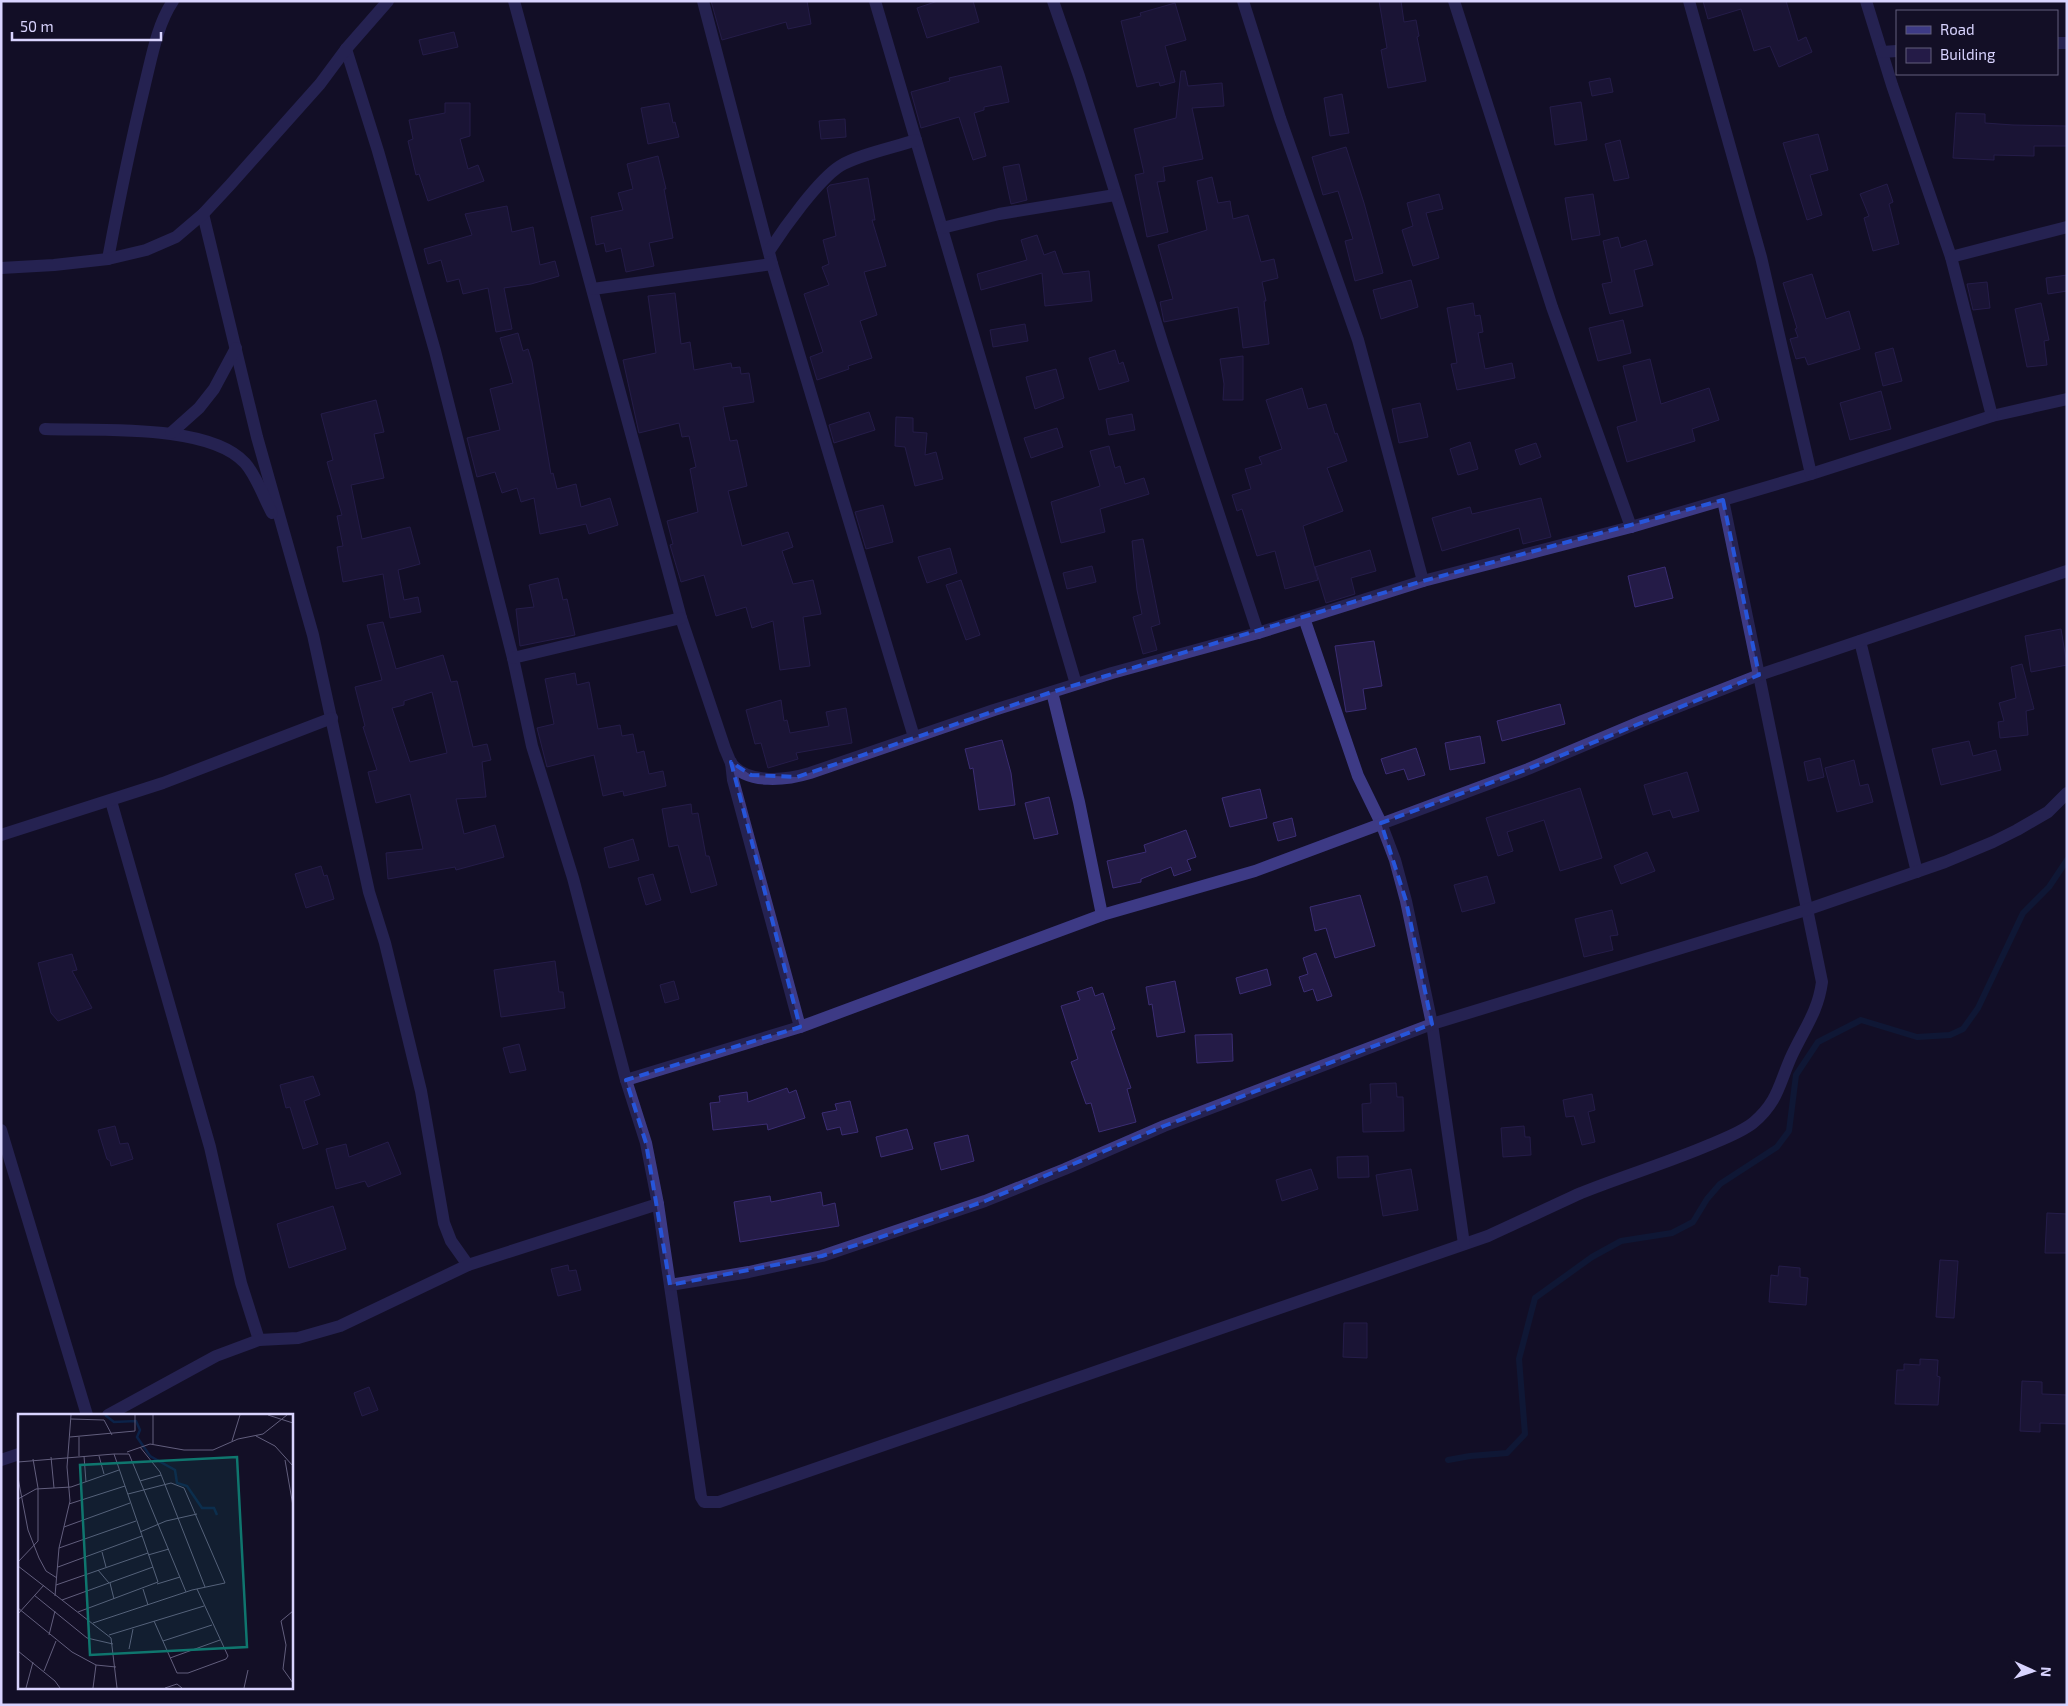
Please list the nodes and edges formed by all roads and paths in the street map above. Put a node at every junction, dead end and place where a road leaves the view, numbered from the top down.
1 (173, 1) edge
2 (388, 1) edge
3 (514, 1) edge
4 (703, 1) edge
5 (874, 1) edge
6 (1053, 1) edge
7 (1244, 1) edge
8 (1454, 1) edge
9 (1689, 1) edge
10 (1866, 1) edge
11 (346, 49) junction
12 (1896, 51) edge
13 (1882, 52) junction
14 (916, 140) junction
15 (1115, 195) junction
16 (203, 214) junction
17 (2067, 227) edge
18 (942, 228) junction
19 (769, 251) junction
20 (1951, 257) junction
21 (108, 259) junction
22 (772, 264) junction
23 (1, 268) edge
24 (594, 290) junction
25 (236, 348) junction
26 (2067, 399) edge
27 (1992, 416) junction
28 (45, 429) dead end
29 (171, 433) junction
30 (1811, 474) junction
31 (1723, 500) junction
32 (1631, 527) junction
33 (283, 533) junction
34 (2067, 571) edge
35 (1423, 582) junction
36 (681, 618) junction
37 (1304, 618) junction
38 (1258, 633) junction
39 (1860, 641) junction
40 (513, 658) junction
41 (1759, 675) junction
42 (1076, 684) junction
43 (1052, 692) junction
44 (332, 718) junction
45 (914, 737) junction
46 (731, 762) junction
47 (2067, 793) edge
48 (111, 801) junction
49 (1381, 823) junction
50 (1, 835) edge
51 (1918, 872) junction
52 (1806, 910) junction
53 (1102, 916) junction
54 (1432, 1024) junction
55 (800, 1027) junction
56 (626, 1080) junction
57 (1, 1130) edge
58 (658, 1204) junction
59 (1464, 1244) junction
60 (468, 1265) junction
61 (670, 1284) junction
62 (259, 1340) junction
63 (86, 1414) edge
64 (110, 1414) edge
65 (18, 1454) edge
66 (1, 1460) edge

1 - 21 street
2 - 11 street
3 - 24 street
4 - 19 street
5 - 14 street
6 - 15 street
7 - 35 street
8 - 32 street
9 - 30 street
10 - 13 street
11 - 16 street
11 - 40 street
12 - 13 street
13 - 20 street
14 - 18 street
14 - 19 street
15 - 18 street
15 - 38 street
16 - 21 street
16 - 25 street
17 - 20 street
18 - 42 street
19 - 22 street
20 - 27 street
21 - 23 street
22 - 24 street
22 - 45 street
24 - 36 street
25 - 29 street
25 - 33 street
26 - 27 street
27 - 30 street
28 - 29 street
29 - 33 street
30 - 31 street
31 - 32 street
31 - 41 street
32 - 35 street
33 - 44 street
34 - 39 street
35 - 37 street
36 - 40 street
36 - 46 street
37 - 38 street
37 - 49 street
38 - 42 street
39 - 41 street
39 - 51 street
40 - 56 street
41 - 49 street
41 - 52 street
42 - 43 street
43 - 45 street
43 - 53 street
44 - 48 street
44 - 60 street
45 - 46 street
46 - 55 street
47 - 51 street
48 - 50 street
48 - 62 street
49 - 53 street
49 - 54 street
51 - 52 street
52 - 54 street
52 - 59 street
53 - 55 street
54 - 59 street
54 - 61 street
55 - 56 street
56 - 58 street
57 - 63 street
58 - 60 street
58 - 61 street
59 - 61 street
60 - 62 street
62 - 64 street
65 - 66 street

